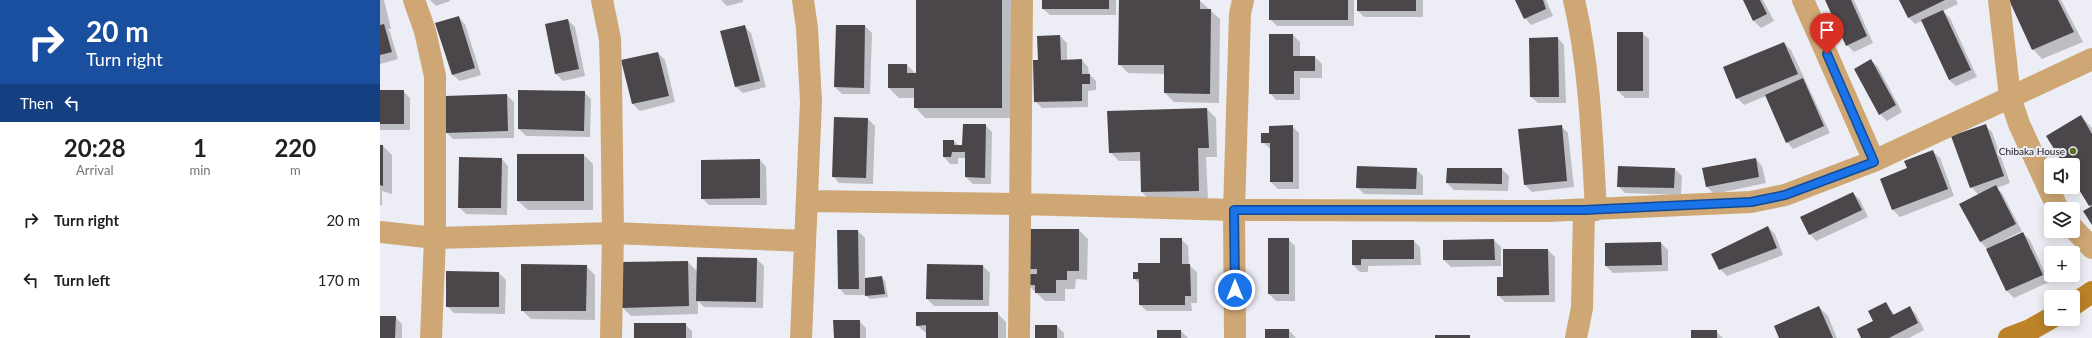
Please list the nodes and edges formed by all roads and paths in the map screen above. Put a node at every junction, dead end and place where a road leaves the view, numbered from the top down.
1 (414, 0) edge
2 (602, 0) edge
3 (803, 0) edge
4 (1022, 0) edge
5 (1243, 0) edge
6 (1574, 0) edge
7 (1803, 0) edge
8 (1999, 0) edge
9 (2092, 58) edge
10 (2010, 97) junction
11 (1874, 162) junction
12 (808, 201) junction
13 (2055, 202) edge
14 (1021, 204) junction
15 (1234, 210) junction
16 (1590, 210) junction
17 (380, 232) edge
18 (613, 233) junction
19 (2080, 235) edge
20 (435, 238) junction
21 (805, 241) junction
22 (2092, 248) edge
23 (2092, 292) edge
24 (2080, 300) edge
25 (2044, 322) edge
26 (431, 338) edge
27 (611, 338) edge
28 (801, 338) edge
29 (1019, 338) edge
30 (1235, 338) edge
31 (1576, 338) edge
32 (2009, 338) edge

1 - 20 street
2 - 18 street
3 - 12 street
4 - 14 street
5 - 15 street
6 - 16 street
7 - 11 street
8 - 10 street
9 - 10 street
10 - 11 street
10 - 13 street
11 - 16 street
12 - 14 street
12 - 21 street
14 - 15 street
14 - 29 street
15 - 16 street
15 - 30 street
16 - 31 street
17 - 20 street
18 - 20 street
18 - 21 street
18 - 27 street
19 - 22 street
20 - 26 street
21 - 28 street
23 - 24 street
25 - 32 street

